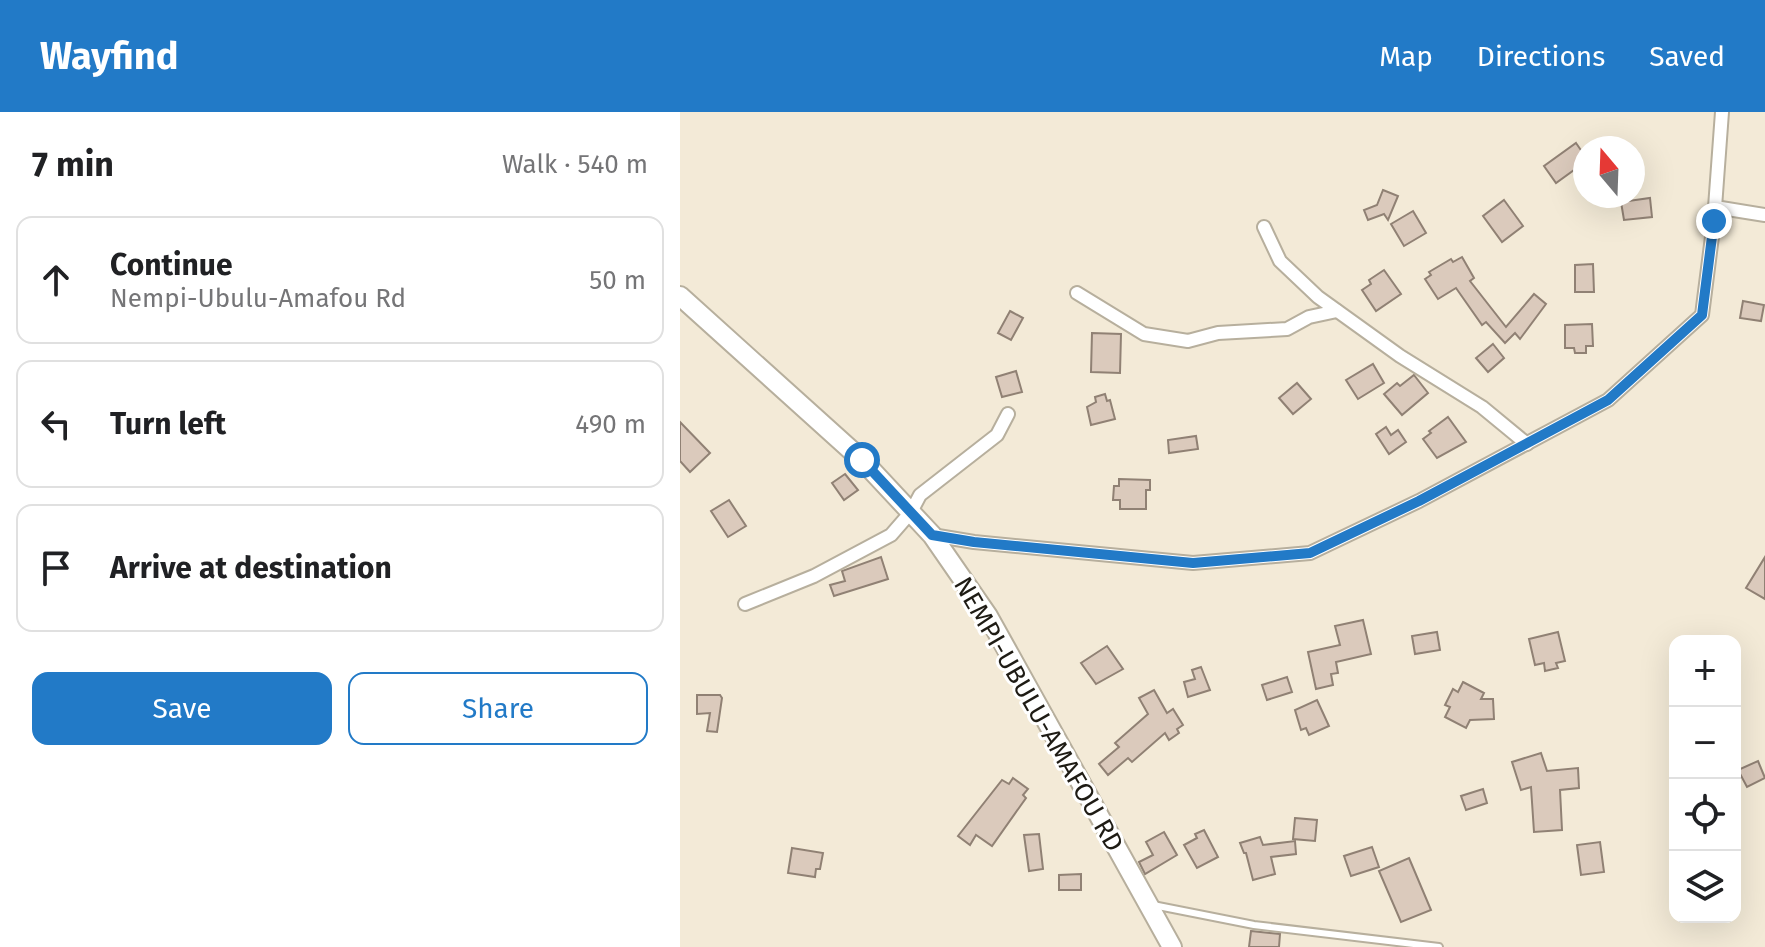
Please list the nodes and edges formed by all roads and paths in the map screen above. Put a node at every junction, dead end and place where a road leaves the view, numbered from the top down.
1 (1722, 112) edge
2 (1715, 207) junction
3 (1765, 215) edge
4 (1264, 227) dead end
5 (1077, 293) dead end
6 (680, 296) edge
7 (1337, 311) junction
8 (1008, 414) dead end
9 (1527, 444) junction
10 (911, 512) junction
11 (932, 535) junction
12 (745, 604) dead end
13 (1149, 904) junction
14 (1172, 947) edge
15 (1439, 947) edge

1 - 2 street
2 - 3 street
2 - 9 street
4 - 7 street
5 - 7 street
6 - 10 street, NEMPI-UBULU-AMAFOU RD
7 - 9 street
8 - 10 street
9 - 11 street
10 - 11 street, NEMPI-UBULU-AMAFOU RD
10 - 12 street
11 - 13 street, NEMPI-UBULU-AMAFOU RD
13 - 14 street, NEMPI-UBULU-AMAFOU RD
13 - 15 lane

